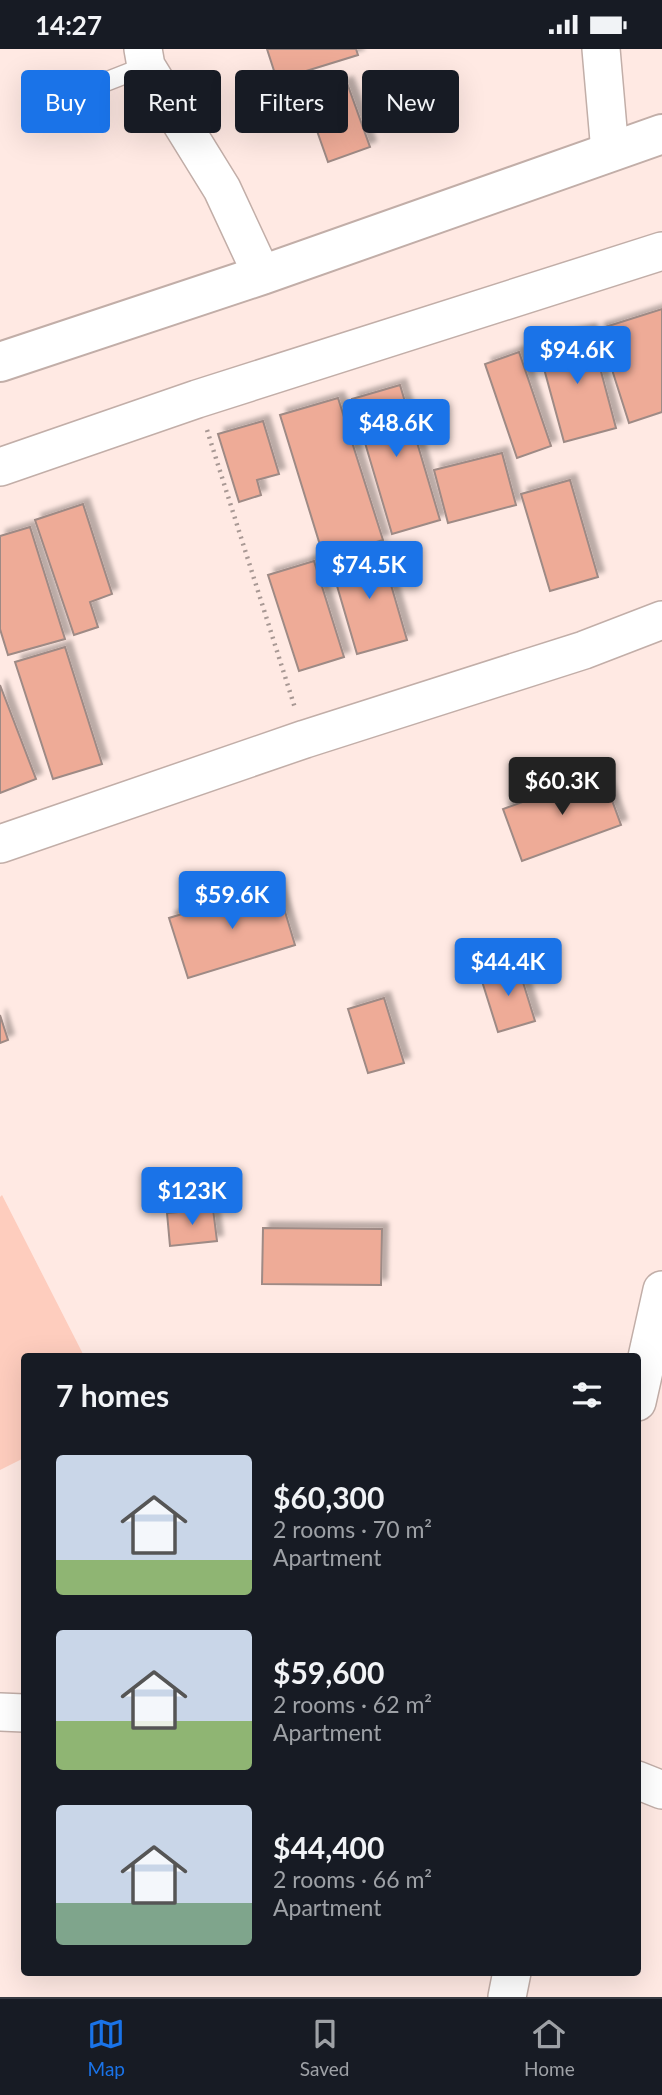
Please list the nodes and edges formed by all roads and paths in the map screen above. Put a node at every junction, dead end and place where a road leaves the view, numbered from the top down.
1 (601, 49) edge
2 (139, 56) edge
3 (110, 71) edge
4 (662, 134) edge
5 (610, 152) junction
6 (662, 251) edge
7 (262, 275) junction
8 (0, 362) edge
9 (197, 399) junction
10 (0, 467) edge
11 (662, 620) edge
12 (305, 739) junction
13 (0, 844) edge
14 (662, 1290) edge
15 (641, 1384) edge
16 (0, 1712) edge
17 (21, 1713) edge
18 (641, 1782) edge
19 (662, 1790) edge
20 (511, 1976) edge
21 (508, 1997) edge

1 - 5 street
2 - 3 lane
2 - 7 street
4 - 5 highway
5 - 7 highway
6 - 9 street
7 - 8 highway
9 - 10 street
9 - 12 path
11 - 12 street
12 - 13 street
14 - 15 street
16 - 17 street
18 - 19 street
20 - 21 street

